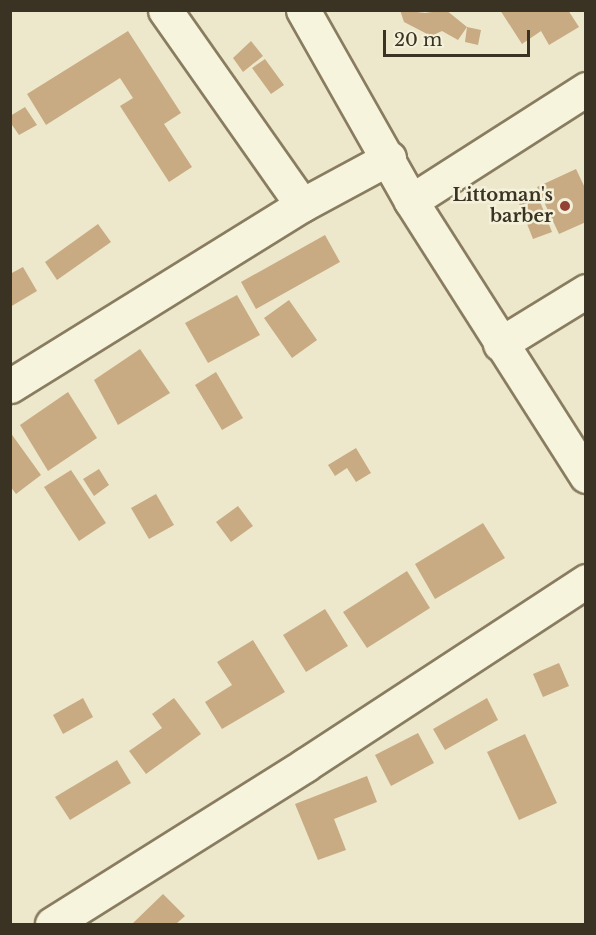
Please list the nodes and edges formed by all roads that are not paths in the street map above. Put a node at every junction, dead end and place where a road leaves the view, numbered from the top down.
1 (165, 10) edge
2 (303, 10) edge
3 (585, 89) edge
4 (389, 158) junction
5 (411, 201) junction
6 (302, 205) junction
7 (585, 291) edge
8 (500, 344) junction
9 (10, 386) edge
10 (585, 476) edge
11 (585, 581) edge
12 (52, 924) edge

1 - 6 street
2 - 4 street
3 - 5 street
4 - 5 street
4 - 6 street
5 - 8 street
6 - 9 street
7 - 8 street
8 - 10 street
11 - 12 street

